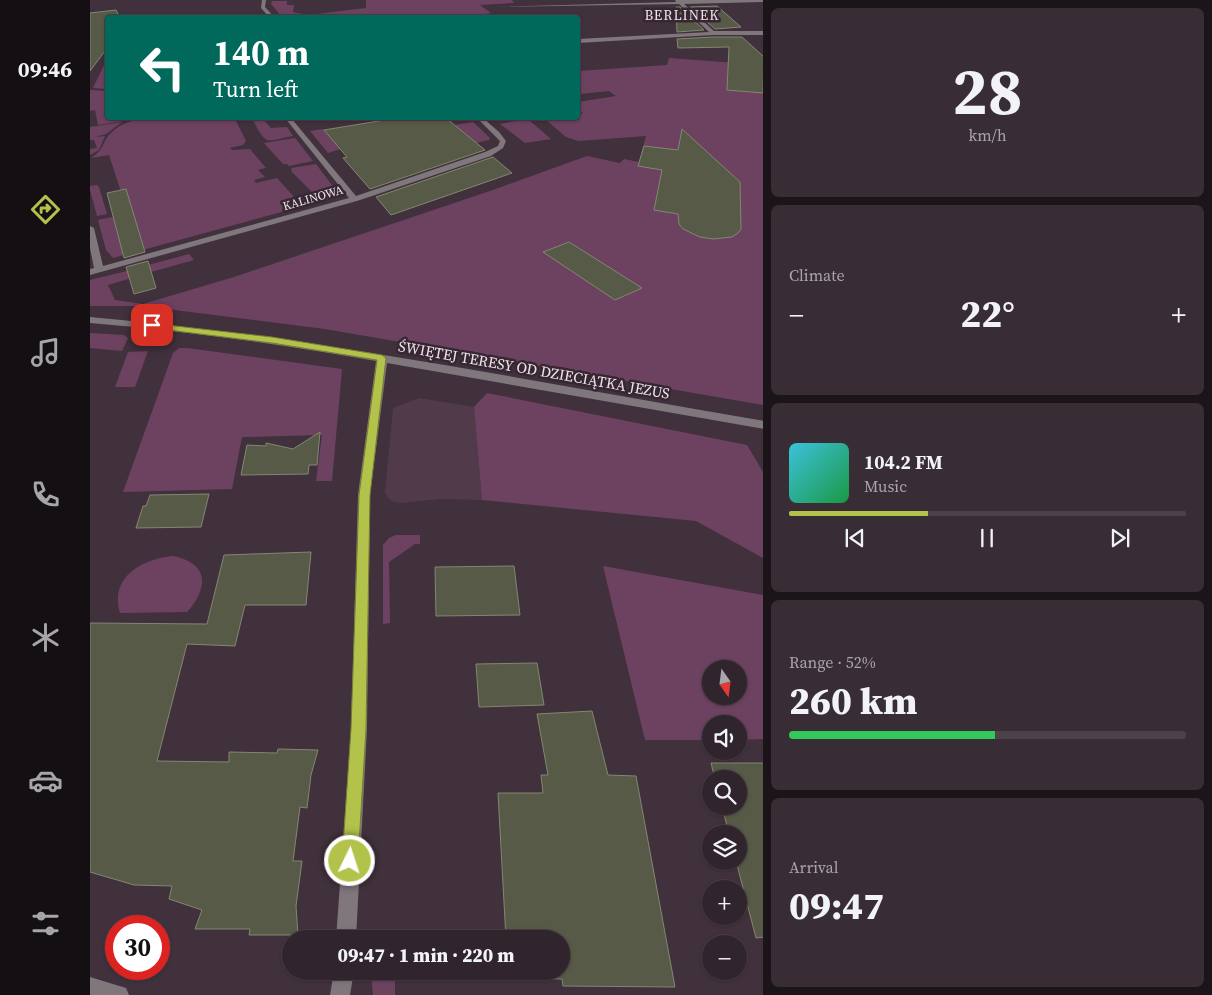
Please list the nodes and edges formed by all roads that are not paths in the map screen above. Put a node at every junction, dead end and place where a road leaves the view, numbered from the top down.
1 (264, 0) edge
2 (678, 1) edge
3 (763, 1) edge
4 (496, 7) dead end
5 (270, 15) edge
6 (713, 33) junction
7 (763, 33) edge
8 (580, 41) edge
9 (290, 120) edge
10 (482, 120) edge
11 (354, 199) junction
12 (90, 228) edge
13 (95, 271) edge
14 (90, 320) edge
15 (382, 358) junction
16 (763, 425) edge
17 (347, 930) edge
18 (342, 980) edge
19 (90, 987) edge
20 (119, 995) edge
21 (340, 995) edge

1 - 5 street
2 - 3 street
2 - 4 street
2 - 6 street
6 - 7 street
6 - 8 street
9 - 11 street
10 - 11 street, KALINOWA
11 - 13 street, KALINOWA
12 - 13 street
14 - 15 street, ŚWIĘTEJ TERESY OD DZIECIĄTKA JEZUS
15 - 16 street, ŚWIĘTEJ TERESY OD DZIECIĄTKA JEZUS
15 - 17 street
18 - 21 street
19 - 20 street

